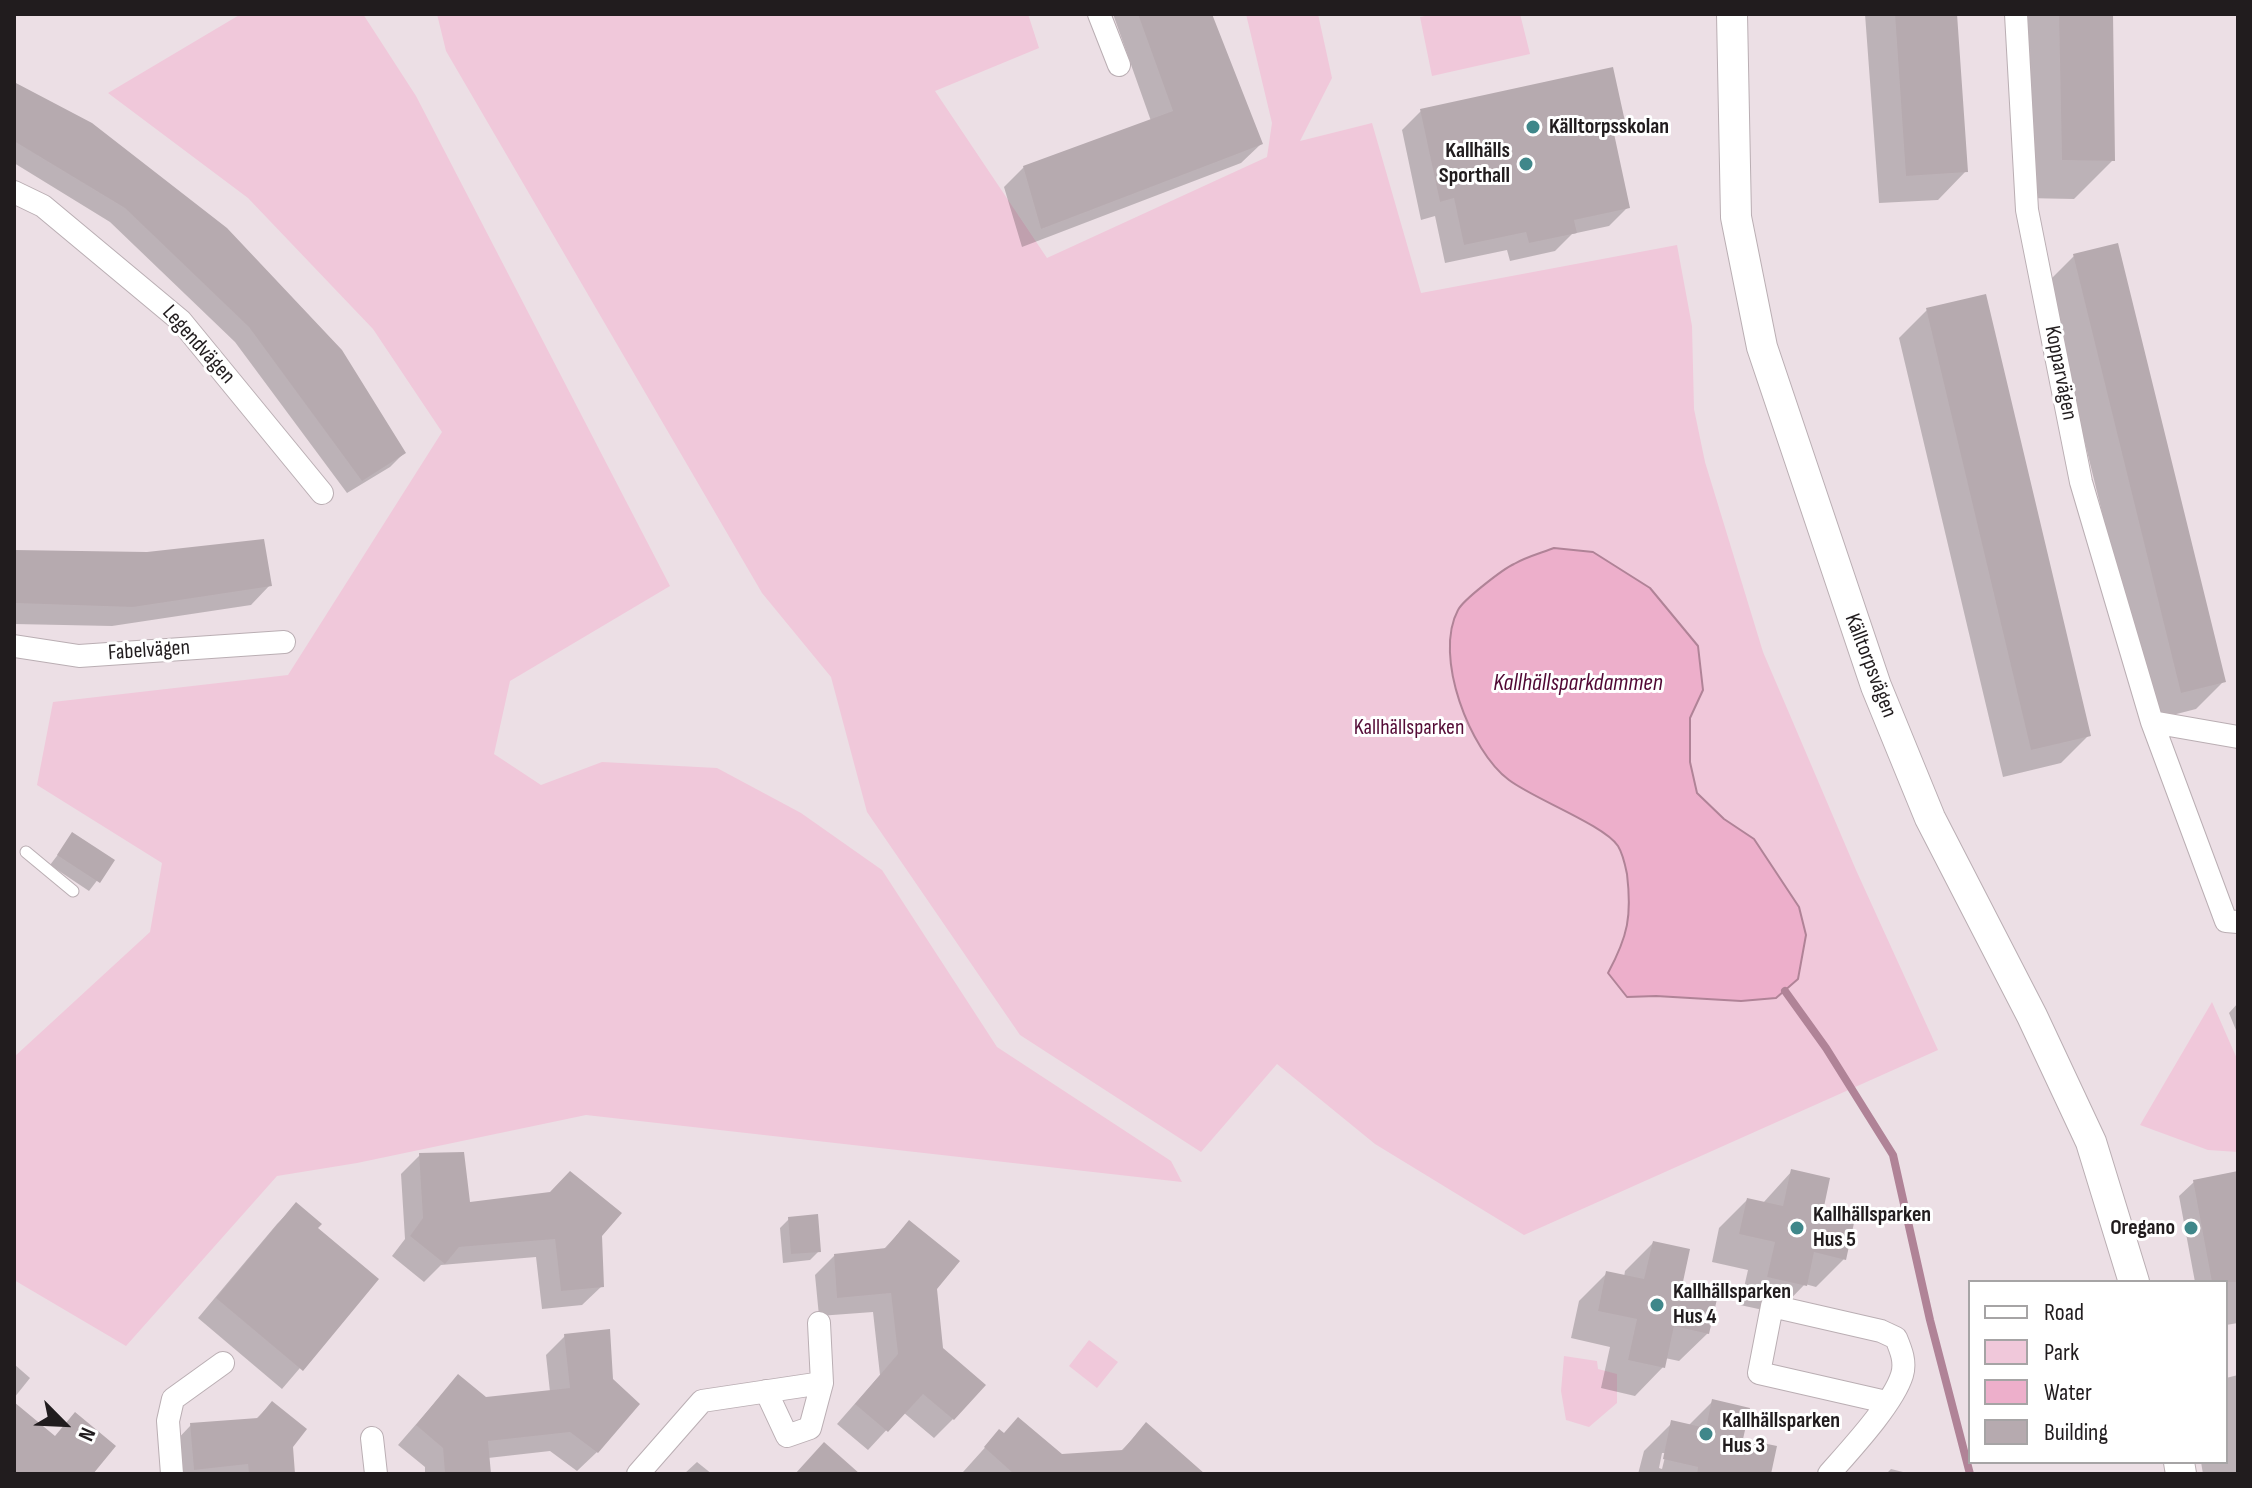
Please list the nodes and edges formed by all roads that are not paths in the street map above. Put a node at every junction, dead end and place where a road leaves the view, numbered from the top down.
1 (1099, 14) edge
2 (1732, 14) edge
3 (2016, 14) edge
4 (1119, 65) dead end
5 (14, 192) edge
6 (322, 493) dead end
7 (284, 642) dead end
8 (14, 646) edge
9 (2152, 722) junction
10 (2238, 737) edge
11 (26, 852) dead end
12 (73, 891) dead end
13 (2238, 922) edge
14 (2133, 1280) edge
15 (819, 1323) dead end
16 (223, 1363) dead end
17 (822, 1383) junction
18 (766, 1391) junction
19 (1886, 1402) junction
20 (372, 1438) dead end
21 (172, 1474) edge
22 (376, 1474) edge
23 (638, 1474) edge
24 (1829, 1474) edge

1 - 4 street
2 - 14 street, Källtorpsvägen
3 - 9 street, Kopparvägen
5 - 6 street, Legendvägen
7 - 8 street, Fabelvägen
9 - 10 street
9 - 13 street, Kopparvägen
11 - 12 lane
15 - 17 street
16 - 21 street
17 - 18 street
17 - 18 street
18 - 23 street
19 - 19 street
19 - 24 street
20 - 22 street

